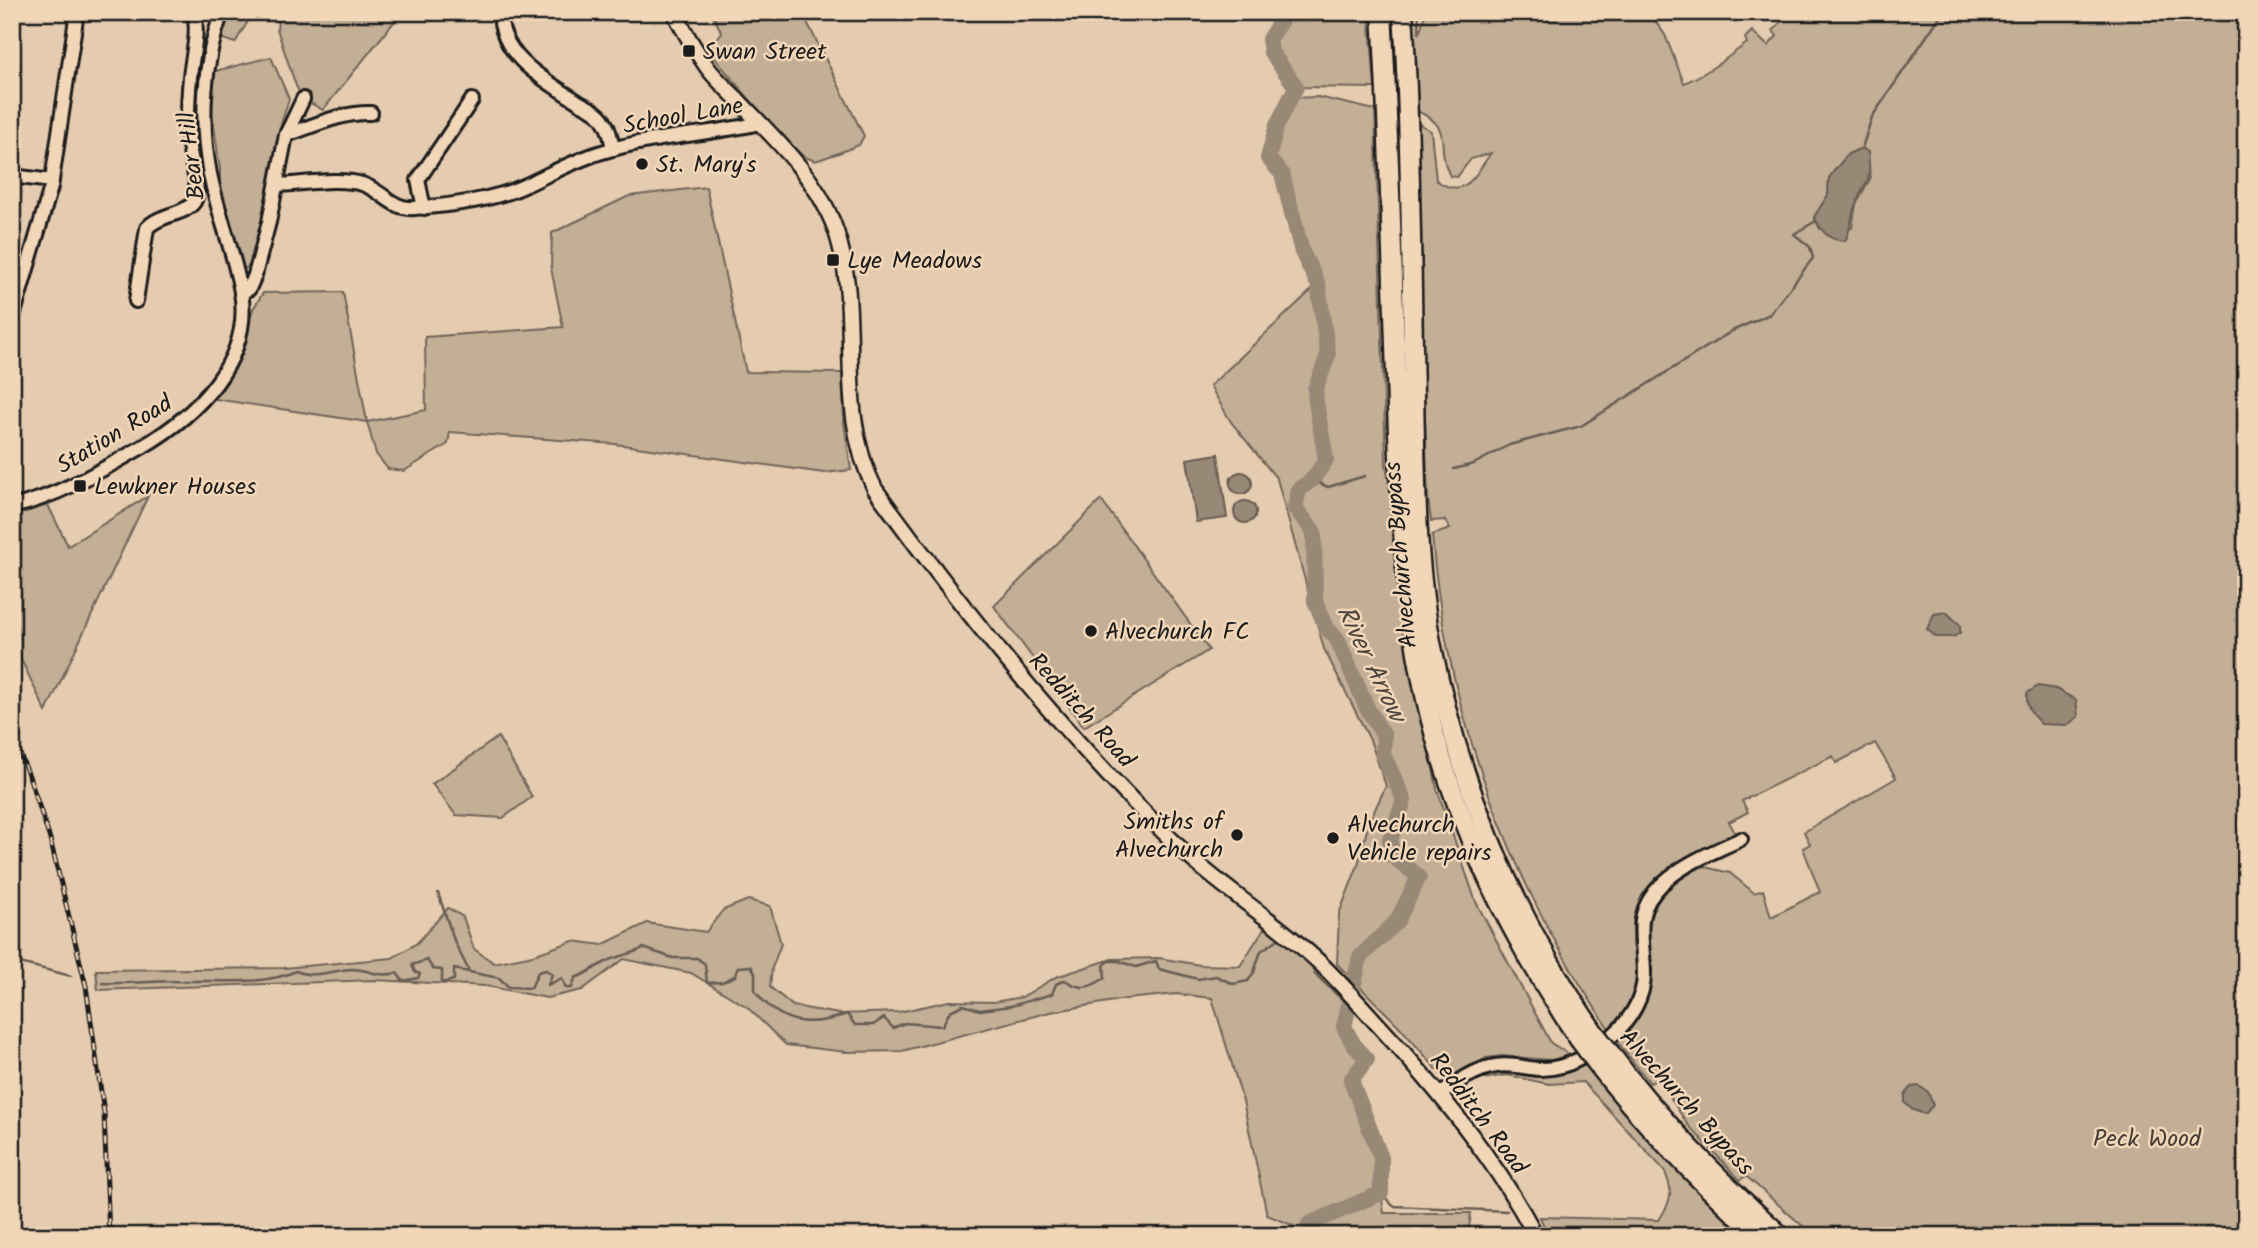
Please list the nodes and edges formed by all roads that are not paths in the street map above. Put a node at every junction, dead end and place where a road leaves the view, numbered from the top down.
1 (77, 12) edge
2 (194, 12) edge
3 (222, 12) edge
4 (500, 12) edge
5 (674, 12) edge
6 (1382, 12) edge
7 (1403, 12) edge
8 (303, 99) dead end
9 (472, 100) dead end
10 (371, 113) dead end
11 (760, 123) junction
12 (285, 135) junction
13 (614, 149) junction
14 (208, 159) junction
15 (193, 162) junction
16 (12, 176) edge
17 (52, 181) junction
18 (277, 185) junction
19 (424, 208) junction
20 (241, 293) junction
21 (136, 301) dead end
22 (12, 320) edge
23 (12, 507) edge
24 (1741, 839) dead end
25 (1586, 1035) junction
26 (1603, 1058) junction
27 (1440, 1095) junction
28 (1533, 1233) edge
29 (1759, 1236) edge
30 (1781, 1236) edge

1 - 17 street
2 - 15 street
3 - 14 street, Bear Hill
4 - 13 street, School Lane
5 - 11 main road
6 - 25 highway, Alvechurch Bypass
7 - 25 highway, Alvechurch Bypass
8 - 12 street
9 - 19 street
10 - 12 street
11 - 13 street, School Lane
11 - 27 main road, Redditch Road
12 - 18 street
13 - 19 street, School Lane
14 - 15 street
14 - 20 street, Bear Hill
15 - 21 street
16 - 17 street
17 - 22 street
18 - 19 street, School Lane
18 - 20 street
20 - 23 street, Station Road
24 - 27 street
25 - 26 highway, Alvechurch Bypass, bridge
26 - 29 highway, Alvechurch Bypass
26 - 30 highway, Alvechurch Bypass
27 - 28 main road, Redditch Road

